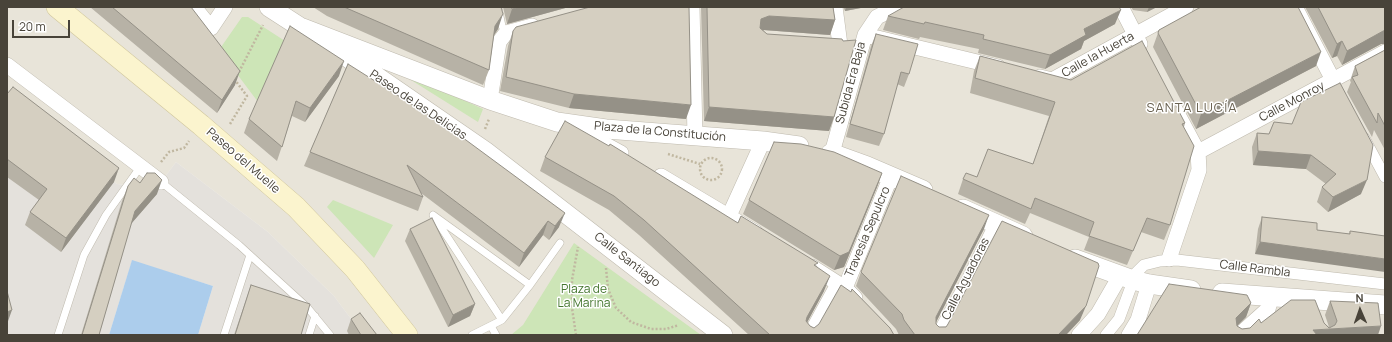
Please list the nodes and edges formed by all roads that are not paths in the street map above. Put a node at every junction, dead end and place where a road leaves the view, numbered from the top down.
1 (58, 7) edge
2 (194, 7) edge
3 (225, 7) edge
4 (498, 7) edge
5 (692, 7) edge
6 (835, 7) edge
7 (897, 7) edge
8 (1121, 7) edge
9 (1186, 7) edge
10 (1295, 7) edge
11 (877, 12) edge
12 (266, 15) edge
13 (543, 23) edge
14 (303, 28) junction
15 (1136, 35) junction
16 (502, 38) junction
17 (863, 41) junction
18 (823, 43) edge
19 (840, 45) junction
20 (1385, 52) edge
21 (1147, 56) edge
22 (7, 65) edge
23 (1335, 85) junction
24 (1169, 97) edge
25 (490, 100) junction
26 (557, 122) junction
27 (1360, 130) edge
28 (695, 136) junction
29 (763, 141) junction
30 (1198, 152) junction
31 (832, 153) junction
32 (632, 160) edge
33 (140, 166) junction
34 (645, 167) edge
35 (891, 176) junction
36 (1385, 177) edge
37 (161, 182) joint
38 (531, 185) joint
39 (729, 216) junction
40 (995, 223) junction
41 (770, 241) edge
42 (1037, 242) edge
43 (560, 243) dead end
44 (1058, 251) edge
45 (250, 255) junction
46 (796, 258) edge
47 (1169, 259) junction
48 (1134, 280) junction
49 (1385, 284) edge
50 (841, 285) junction
51 (530, 286) junction
52 (1271, 298) junction
53 (1385, 305) edge
54 (865, 308) edge
55 (314, 316) junction
56 (502, 320) junction
57 (491, 326) junction
58 (58, 335) edge
59 (224, 335) edge
60 (309, 335) edge
61 (330, 335) edge
62 (407, 335) edge
63 (472, 335) edge
64 (496, 335) edge
65 (723, 335) edge
66 (808, 335) edge
67 (937, 335) edge
68 (1079, 335) edge
69 (1106, 335) edge
70 (1129, 335) edge
71 (1239, 335) edge

1 - 62 main road, Paseo del Muelle
2 - 3 street
4 - 16 lane
5 - 28 street
6 - 19 street
7 - 11 street
8 - 15 street
9 - 15 street, Calle la Huerta
10 - 23 street
11 - 17 street, Subida Era Baja
12 - 14 street, Paseo de las Delicias
13 - 16 street
14 - 25 street, Paseo de las Delicias
14 - 38 street, Paseo de las Delicias
15 - 17 street, Calle la Huerta
15 - 21 street
16 - 25 street
17 - 19 street, Calle la Huerta
17 - 31 street, Subida Era Baja
18 - 19 street, Calle la Huerta
20 - 23 street, Calle Monroy
22 - 33 street
23 - 30 street, Calle Monroy
24 - 30 street
25 - 26 street, Plaza de la Constitución
26 - 28 street, Plaza de la Constitución
26 - 32 street, Plaza de la Constitución
27 - 36 street
28 - 29 street, Plaza de la Constitución
29 - 31 street, Plaza de la Constitución
29 - 39 street
30 - 47 street
31 - 35 street, Plaza de la Constitución
33 - 37 street
33 - 58 lane
34 - 39 street
35 - 40 street, Plaza de la Constitución
35 - 50 street, Travesía Sepulcro
37 - 45 lane
38 - 65 street, Calle Santiago
39 - 41 street
40 - 42 street, Plaza de la Constitución
40 - 67 street, Calle Aguadoras
43 - 51 lane
44 - 48 street
45 - 55 lane
45 - 59 lane
46 - 50 street
47 - 48 street, Calle Rambla
47 - 49 street, Calle Rambla
48 - 52 street
48 - 68 street
48 - 69 street, Calle Rambla
48 - 70 street
50 - 54 street
50 - 66 street
51 - 56 lane
51 - 56 lane
52 - 53 street
52 - 71 street
55 - 60 lane
55 - 61 lane
56 - 57 lane
57 - 63 lane
57 - 64 lane

